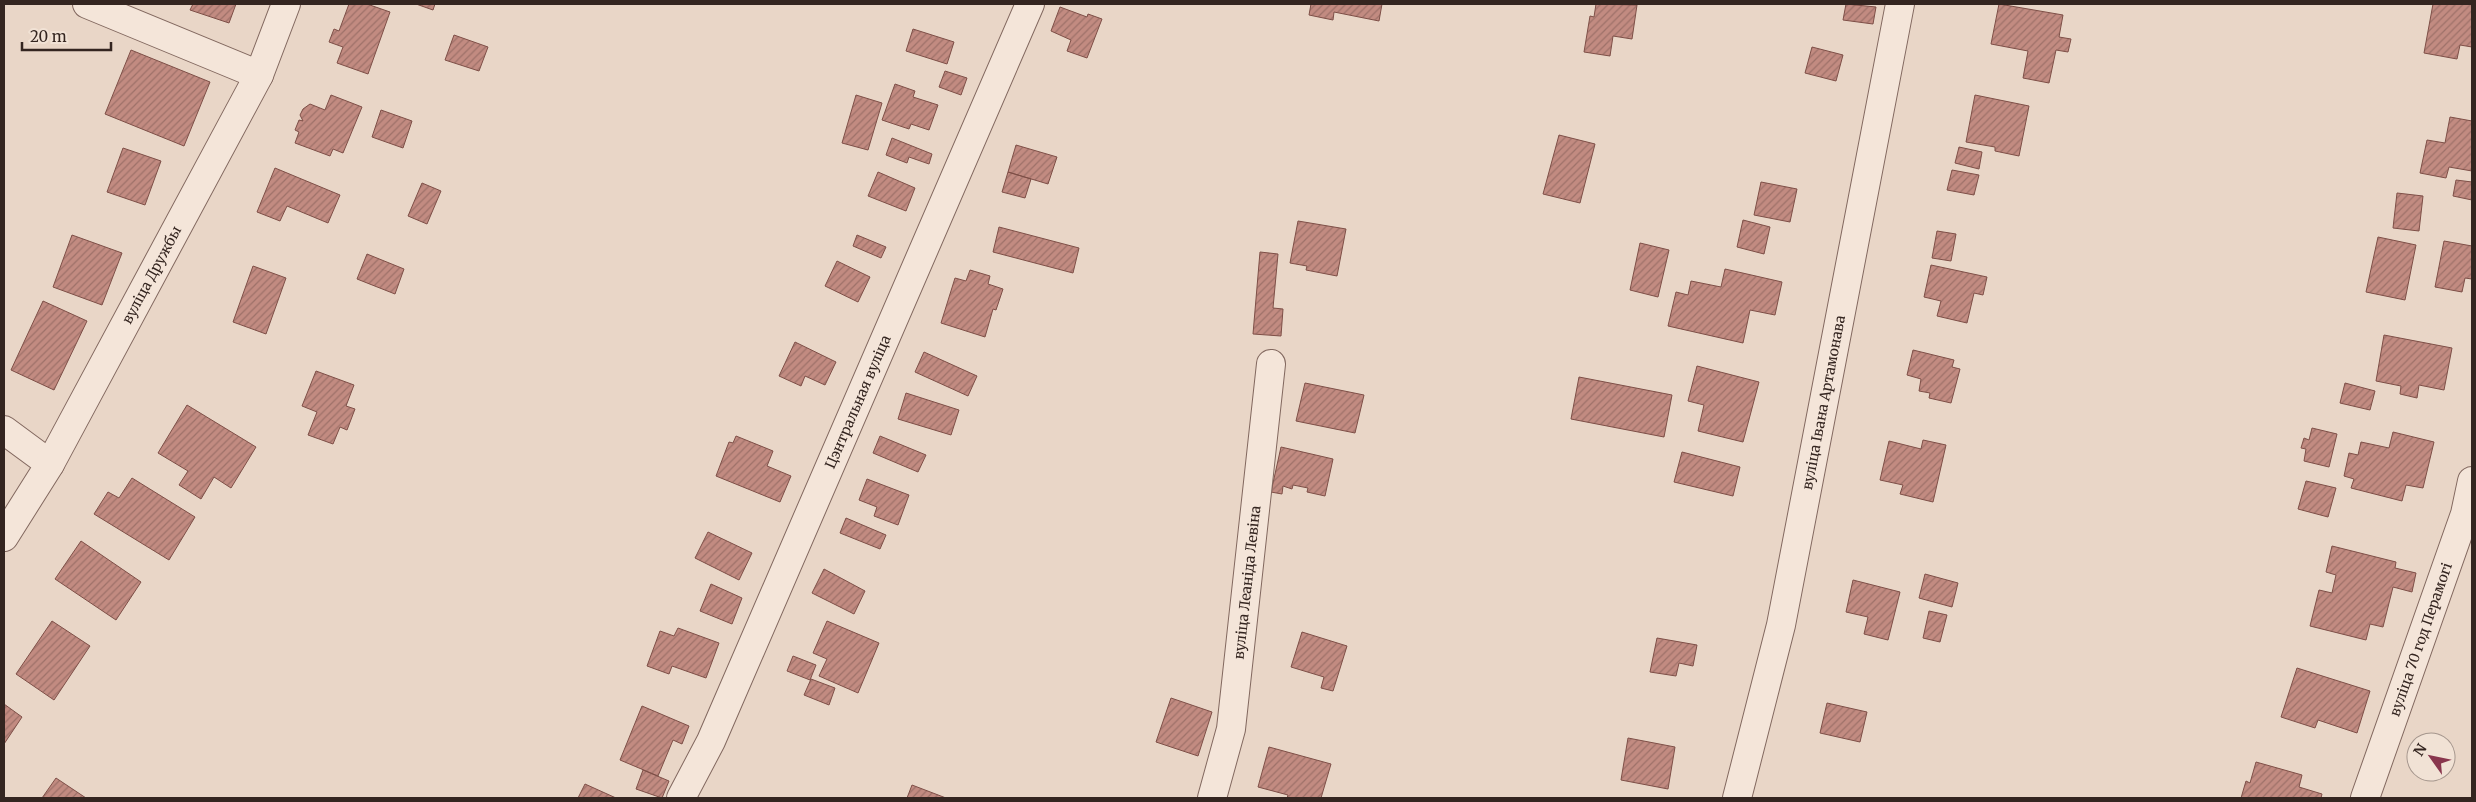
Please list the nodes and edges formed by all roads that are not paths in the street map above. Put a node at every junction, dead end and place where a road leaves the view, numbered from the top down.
1 (87, 4) edge
2 (286, 4) edge
3 (1030, 4) edge
4 (1900, 4) edge
5 (259, 75) junction
6 (1271, 364) dead end
7 (4, 430) edge
8 (50, 464) junction
9 (2472, 481) edge
10 (4, 537) edge
11 (681, 798) edge
12 (1212, 798) edge
13 (1737, 798) edge
14 (2365, 798) edge

1 - 5 street
2 - 5 street, вуліца Дружбы
3 - 11 street, Цэнтральная вуліца
4 - 13 street, вуліца Івана Артамонава
5 - 8 street, вуліца Дружбы
6 - 12 street, вуліца Леаніда Левіна
7 - 8 street
8 - 10 street, вуліца Дружбы
9 - 14 street, вуліца 70 год Перамогі

